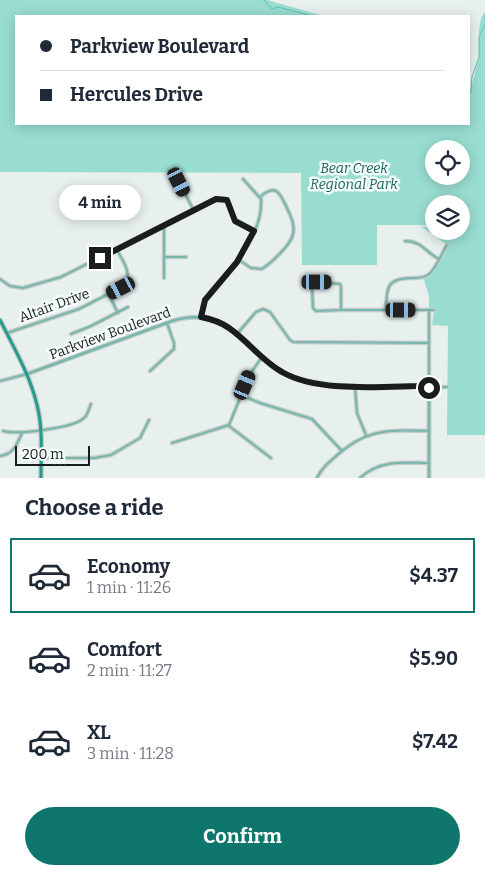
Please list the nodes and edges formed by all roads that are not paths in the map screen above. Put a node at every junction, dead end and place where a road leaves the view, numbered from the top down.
1 (176, 176) dead end
2 (243, 179) dead end
3 (260, 197) junction
4 (194, 210) junction
5 (164, 226) junction
6 (254, 231) junction
7 (405, 241) dead end
8 (447, 246) dead end
9 (117, 250) junction
10 (164, 257) junction
11 (186, 257) dead end
12 (439, 259) junction
13 (239, 260) junction
14 (0, 278) edge
15 (164, 278) dead end
16 (109, 294) junction
17 (128, 307) dead end
18 (342, 310) junction
19 (386, 310) junction
20 (430, 310) junction
21 (434, 310) dead end
22 (118, 313) junction
23 (201, 317) junction
24 (0, 320) edge
25 (167, 323) junction
26 (7, 334) junction
27 (71, 334) dead end
28 (237, 334) junction
29 (429, 343) junction
30 (262, 357) junction
31 (150, 371) dead end
32 (27, 374) junction
33 (0, 381) edge
34 (429, 384) junction
35 (355, 386) junction
36 (417, 386) junction
37 (447, 387) dead end
38 (429, 388) junction
39 (241, 396) junction
40 (91, 404) dead end
41 (149, 420) dead end
42 (229, 425) junction
43 (41, 430) junction
44 (4, 431) dead end
45 (429, 431) junction
46 (22, 433) junction
47 (366, 435) junction
48 (172, 443) dead end
49 (342, 451) junction
50 (0, 456) edge
51 (41, 458) junction
52 (271, 458) dead end
53 (429, 463) junction
54 (362, 477) edge
55 (41, 478) edge
56 (317, 478) edge
57 (429, 478) edge

1 - 4 street
2 - 3 street
3 - 6 street
3 - 13 street
4 - 5 street
4 - 6 street
5 - 9 street
5 - 10 street
6 - 13 street
7 - 12 street
8 - 12 street
9 - 14 street
9 - 16 street, Altair Drive
10 - 11 street
10 - 15 street
12 - 19 street
13 - 23 street
16 - 22 street, Altair Drive
16 - 26 street, Altair Drive
17 - 22 street
18 - 18 street
18 - 19 street
19 - 20 street
20 - 21 street
20 - 29 street
22 - 27 street
23 - 25 street, Parkview Boulevard
23 - 28 street, Parkview Boulevard
24 - 26 main road
25 - 31 street
25 - 32 street, Parkview Boulevard
26 - 32 main road
28 - 29 street
28 - 30 street, Parkview Boulevard
29 - 34 street
30 - 35 street, Parkview Boulevard
30 - 39 street
32 - 33 street, Parkview Boulevard
32 - 43 main road
34 - 36 street, Parkview Boulevard
34 - 37 street, Parkview Boulevard
34 - 38 street
35 - 36 street, Parkview Boulevard
35 - 47 street
36 - 38 street, Parkview Boulevard
38 - 45 street
39 - 42 street
39 - 49 street
40 - 43 street
41 - 51 street
42 - 48 street
42 - 52 street
43 - 46 street
43 - 51 main road
44 - 46 street
45 - 47 street
45 - 53 street
46 - 50 street
47 - 49 street
49 - 56 street
51 - 55 main road
53 - 54 street
53 - 57 street

